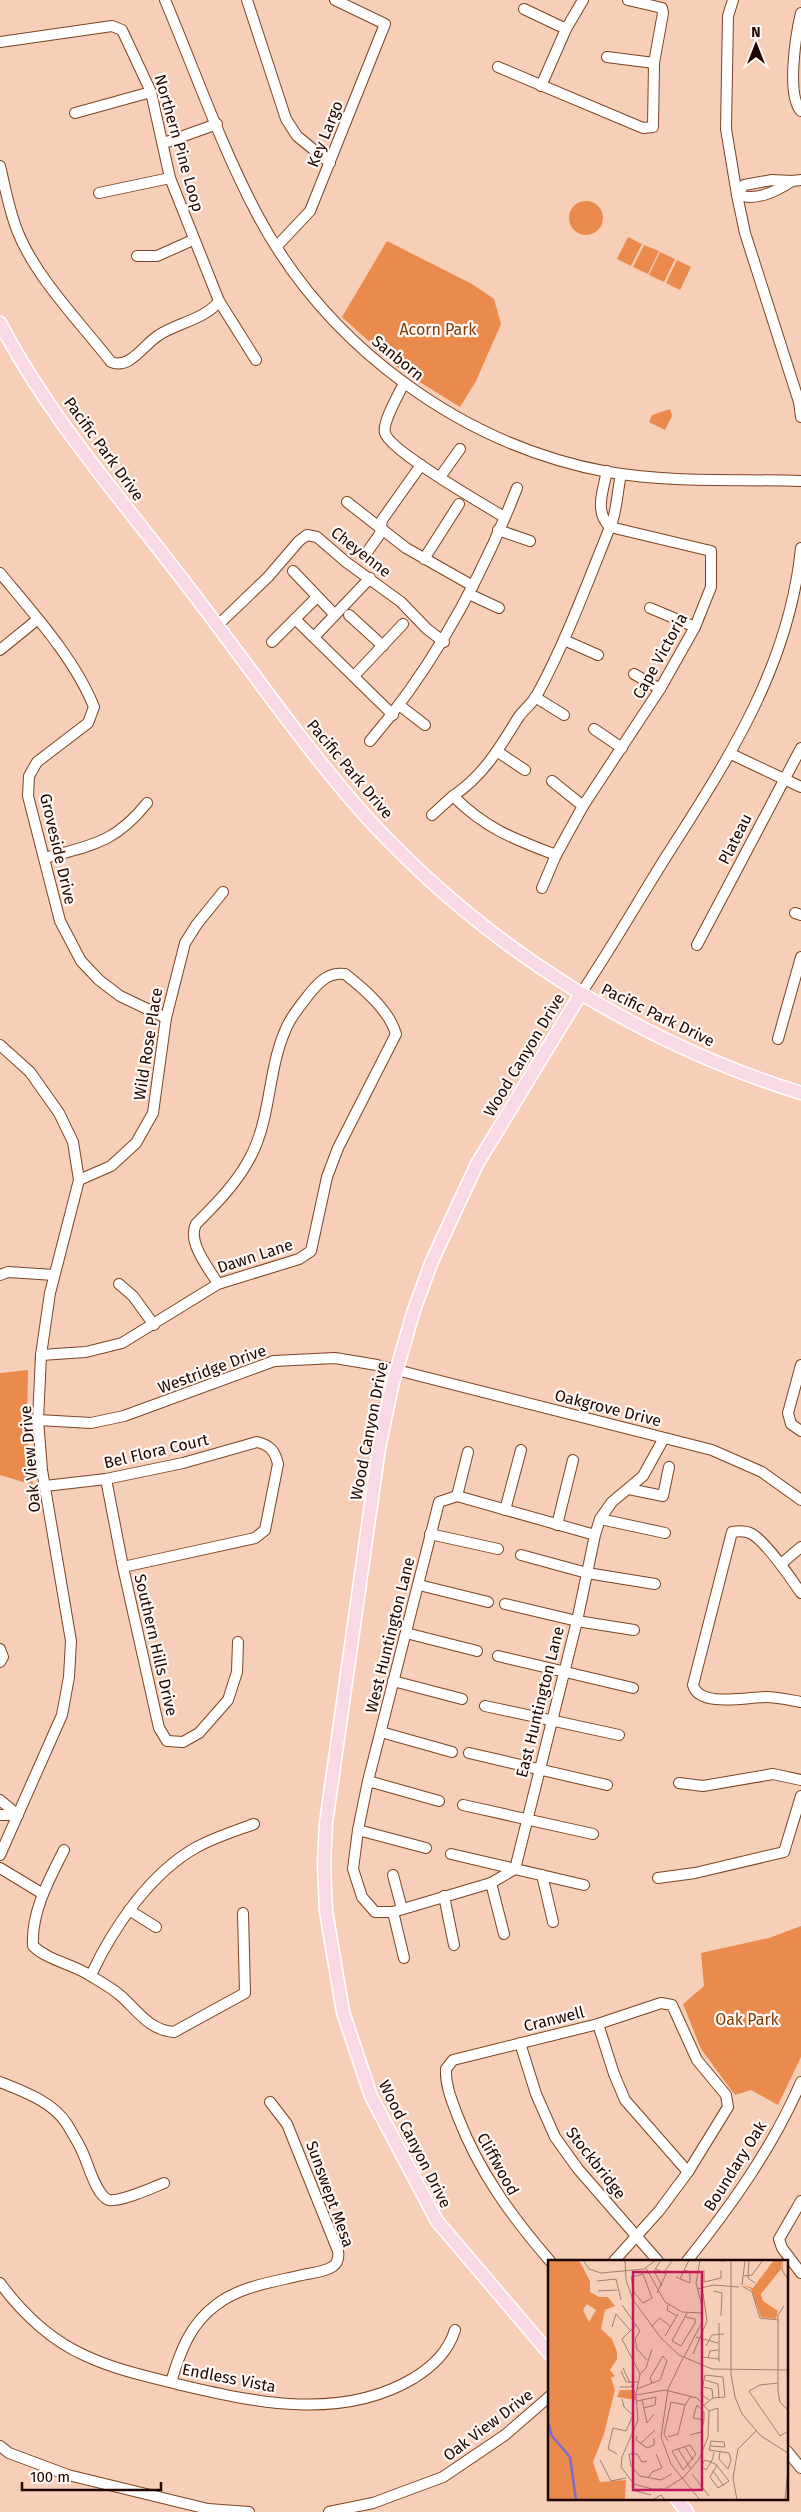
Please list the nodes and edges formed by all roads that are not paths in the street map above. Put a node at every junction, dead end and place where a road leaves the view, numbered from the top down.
1 (165, 0) edge
2 (247, 0) edge
3 (335, 0) edge
4 (583, 0) edge
5 (628, 0) edge
6 (733, 0) edge
7 (356, 5) edge
8 (524, 9) dead end
9 (801, 13) edge
10 (566, 29) junction
11 (0, 42) edge
12 (607, 57) dead end
13 (654, 63) junction
14 (498, 67) dead end
15 (541, 86) junction
16 (151, 92) junction
17 (800, 111) edge
18 (75, 113) dead end
19 (216, 124) junction
20 (164, 143) junction
21 (330, 163) junction
22 (0, 166) edge
23 (170, 178) junction
24 (797, 180) edge
25 (99, 193) dead end
26 (737, 195) junction
27 (193, 240) junction
28 (277, 246) junction
29 (137, 256) dead end
30 (218, 301) junction
31 (0, 323) edge
32 (256, 360) dead end
33 (404, 383) junction
34 (800, 402) edge
35 (801, 417) edge
36 (460, 449) dead end
37 (422, 465) junction
38 (607, 471) junction
39 (621, 474) junction
40 (440, 477) junction
41 (801, 481) edge
42 (517, 488) dead end
43 (347, 502) dead end
44 (459, 504) dead end
45 (504, 517) junction
46 (610, 527) junction
47 (380, 528) junction
48 (498, 530) junction
49 (530, 541) dead end
50 (801, 548) edge
51 (366, 555) dead end
52 (424, 559) junction
53 (293, 571) dead end
54 (0, 573) edge
55 (370, 578) junction
56 (472, 590) junction
57 (317, 597) junction
58 (499, 608) dead end
59 (650, 608) dead end
60 (335, 615) junction
61 (349, 615) dead end
62 (38, 619) junction
63 (295, 619) junction
64 (404, 624) dead end
65 (218, 625) junction
66 (695, 627) junction
67 (314, 637) junction
68 (564, 640) junction
69 (272, 642) dead end
70 (444, 642) junction
71 (382, 646) junction
72 (0, 650) edge
73 (598, 655) dead end
74 (634, 674) dead end
75 (354, 676) junction
76 (660, 689) junction
77 (536, 697) junction
78 (399, 705) junction
79 (393, 715) junction
80 (564, 715) dead end
81 (425, 725) dead end
82 (594, 729) dead end
83 (370, 741) dead end
84 (622, 748) junction
85 (801, 748) edge
86 (498, 752) junction
87 (732, 754) junction
88 (525, 770) dead end
89 (782, 780) junction
90 (552, 781) dead end
91 (801, 788) edge
92 (453, 796) junction
93 (147, 803) dead end
94 (583, 806) junction
95 (432, 815) dead end
96 (556, 855) junction
97 (45, 858) junction
98 (542, 888) dead end
99 (223, 892) dead end
100 (697, 945) dead end
101 (801, 957) edge
102 (797, 988) edge
103 (580, 994) junction
104 (166, 1018) junction
105 (778, 1039) dead end
106 (0, 1045) edge
107 (801, 1093) edge
108 (79, 1180) junction
109 (0, 1275) edge
110 (54, 1275) junction
111 (119, 1284) dead end
112 (218, 1284) junction
113 (154, 1325) junction
114 (41, 1355) junction
115 (801, 1365) edge
116 (397, 1370) junction
117 (38, 1420) junction
118 (801, 1431) edge
119 (664, 1438) junction
120 (522, 1450) dead end
121 (468, 1452) dead end
122 (573, 1460) dead end
123 (669, 1468) dead end
124 (106, 1479) junction
125 (45, 1486) junction
126 (629, 1489) junction
127 (457, 1496) junction
128 (801, 1500) edge
129 (505, 1510) junction
130 (600, 1520) junction
131 (557, 1524) junction
132 (665, 1533) dead end
133 (430, 1534) junction
134 (595, 1535) junction
135 (801, 1547) edge
136 (498, 1549) dead end
137 (521, 1555) dead end
138 (781, 1564) junction
139 (123, 1568) junction
140 (587, 1573) junction
141 (655, 1584) dead end
142 (419, 1585) junction
143 (801, 1592) edge
144 (488, 1602) dead end
145 (505, 1604) dead end
146 (577, 1621) junction
147 (634, 1630) dead end
148 (406, 1633) junction
149 (238, 1642) dead end
150 (0, 1649) edge
151 (477, 1651) dead end
152 (498, 1656) dead end
153 (0, 1662) edge
154 (564, 1672) junction
155 (394, 1681) junction
156 (633, 1688) dead end
157 (462, 1699) dead end
158 (801, 1702) edge
159 (484, 1706) dead end
160 (552, 1721) junction
161 (381, 1732) junction
162 (619, 1735) dead end
163 (452, 1752) dead end
164 (469, 1753) dead end
165 (539, 1769) junction
166 (801, 1780) edge
167 (368, 1781) junction
168 (678, 1783) dead end
169 (607, 1784) dead end
170 (801, 1796) edge
171 (0, 1800) edge
172 (439, 1801) dead end
173 (462, 1805) dead end
174 (0, 1815) edge
175 (18, 1815) junction
176 (526, 1819) junction
177 (254, 1824) dead end
178 (358, 1830) junction
179 (593, 1834) dead end
180 (426, 1848) dead end
181 (64, 1850) dead end
182 (451, 1854) dead end
183 (0, 1855) edge
184 (0, 1868) edge
185 (514, 1869) junction
186 (393, 1875) dead end
187 (542, 1875) junction
188 (658, 1878) dead end
189 (491, 1883) junction
190 (584, 1886) dead end
191 (42, 1894) junction
192 (444, 1896) junction
193 (130, 1910) junction
194 (398, 1910) junction
195 (243, 1913) dead end
196 (552, 1922) dead end
197 (156, 1927) dead end
198 (504, 1934) dead end
199 (454, 1945) dead end
200 (404, 1958) dead end
201 (91, 1975) junction
202 (598, 2024) junction
203 (520, 2043) junction
204 (446, 2069) joint
205 (0, 2082) edge
206 (801, 2082) edge
207 (798, 2096) edge
208 (270, 2102) dead end
209 (688, 2172) junction
210 (164, 2183) dead end
211 (801, 2201) edge
212 (636, 2236) junction
213 (549, 2260) edge
214 (615, 2260) edge
215 (657, 2260) edge
216 (688, 2260) edge
217 (801, 2273) edge
218 (0, 2283) edge
219 (455, 2330) dead end
220 (548, 2352) edge
221 (171, 2382) junction
222 (548, 2398) edge
223 (0, 2446) edge
224 (788, 2452) edge
225 (801, 2468) edge
226 (678, 2500) edge
227 (212, 2511) edge
228 (249, 2512) edge
229 (329, 2512) edge
230 (687, 2512) edge

1 - 19 street, Sanborn
2 - 21 street
3 - 7 street
4 - 10 street
5 - 13 street
6 - 26 street
7 - 21 street, Key Largo
8 - 10 street
9 - 17 street
10 - 15 street
11 - 16 street, Northern Pine Loop
12 - 13 street
13 - 15 street
14 - 15 street
16 - 18 street
16 - 20 street, Northern Pine Loop
19 - 20 street
19 - 28 street, Sanborn
20 - 23 street, Northern Pine Loop
21 - 28 street, Key Largo
22 - 30 street
23 - 25 street
23 - 27 street, Northern Pine Loop
24 - 26 street
26 - 34 street
27 - 29 street
27 - 30 street, Northern Pine Loop
28 - 33 street, Sanborn
30 - 32 street, Northern Pine Loop
31 - 65 main road, Pacific Park Drive
33 - 37 street
33 - 38 street, Sanborn
34 - 35 street
36 - 40 street
37 - 40 street
37 - 47 street
38 - 39 street, Sanborn
38 - 46 street
39 - 41 street, Sanborn
39 - 46 street
40 - 45 street
42 - 45 street
43 - 47 street
44 - 52 street
45 - 48 street
46 - 66 street, Cape Victoria
46 - 68 street
47 - 51 street
47 - 52 street
48 - 49 street
48 - 56 street
50 - 87 street, Wood Canyon Drive
52 - 56 street
53 - 57 street
54 - 62 street, Groveside Drive
55 - 60 street
55 - 65 street, Cheyenne
55 - 70 street, Cheyenne
56 - 58 street
56 - 70 street
57 - 60 street
57 - 63 street
59 - 66 street
60 - 67 street
61 - 71 street
62 - 72 street
62 - 97 street, Groveside Drive
63 - 67 street
63 - 69 street
64 - 71 street
65 - 103 main road, Pacific Park Drive
66 - 76 street, Cape Victoria
67 - 75 street
68 - 73 street
68 - 77 street
70 - 78 street
71 - 75 street
74 - 76 street
75 - 79 street
76 - 84 street, Cape Victoria
77 - 80 street
77 - 86 street
78 - 79 street
78 - 81 street
79 - 83 street
82 - 84 street
84 - 94 street, Cape Victoria
85 - 89 street, Plateau
86 - 88 street
86 - 92 street
87 - 89 street
87 - 103 street, Wood Canyon Drive
89 - 91 street
89 - 100 street, Plateau
90 - 94 street
92 - 95 street
92 - 96 street
93 - 97 street
94 - 96 street, Cape Victoria
96 - 98 street, Cape Victoria
97 - 104 street, Groveside Drive
99 - 104 street, Wild Rose Place
101 - 102 street
102 - 105 street
103 - 107 main road, Pacific Park Drive
103 - 116 main road, Wood Canyon Drive
104 - 108 street, Wild Rose Place
106 - 108 street, Oak View Drive
108 - 110 street, Oak View Drive
109 - 110 street
110 - 114 street, Oak View Drive
111 - 113 street
112 - 112 street, Dawn Lane
112 - 113 street, Dawn Lane
113 - 114 street, Dawn Lane
114 - 117 street, Oak View Drive
115 - 118 street
116 - 117 street, Westridge Drive
116 - 119 street, Oakgrove Drive
116 - 220 main road, Wood Canyon Drive
117 - 125 street, Oak View Drive
119 - 126 street, East Huntington Lane
119 - 128 street, Oakgrove Drive
120 - 129 street
121 - 127 street
122 - 131 street
123 - 126 street
124 - 125 street, Bel Flora Court
124 - 139 street, Southern Hills Drive
124 - 139 street, Bel Flora Court
125 - 175 street, Oak View Drive
126 - 130 street, East Huntington Lane
127 - 129 street
127 - 133 street, West Huntington Lane
129 - 131 street
130 - 132 street
130 - 134 street, East Huntington Lane
131 - 134 street
133 - 136 street
133 - 142 street, West Huntington Lane
134 - 140 street, East Huntington Lane
135 - 138 street
137 - 140 street
138 - 143 street
138 - 158 street
139 - 149 street, Southern Hills Drive
140 - 141 street
140 - 146 street, East Huntington Lane
142 - 144 street
142 - 148 street, West Huntington Lane
145 - 146 street
146 - 147 street
146 - 154 street, East Huntington Lane
148 - 151 street
148 - 155 street, West Huntington Lane
150 - 153 street
152 - 154 street
154 - 156 street
154 - 160 street, East Huntington Lane
155 - 157 street
155 - 161 street, West Huntington Lane
159 - 160 street
160 - 162 street
160 - 165 street, East Huntington Lane
161 - 163 street
161 - 167 street, West Huntington Lane
164 - 165 street
165 - 169 street
165 - 176 street, East Huntington Lane
166 - 168 street
167 - 172 street
167 - 178 street, West Huntington Lane
170 - 188 street
171 - 175 street
173 - 176 street
174 - 175 street
175 - 183 street, Oak View Drive
176 - 179 street
176 - 185 street, East Huntington Lane
177 - 193 street
178 - 180 street
178 - 194 street, West Huntington Lane
181 - 191 street
182 - 185 street
184 - 191 street
185 - 187 street
185 - 189 street
186 - 194 street
187 - 190 street
187 - 196 street
189 - 192 street
189 - 198 street
191 - 201 street
192 - 194 street
192 - 199 street
193 - 197 street
193 - 201 street
194 - 200 street
195 - 201 street
202 - 203 street, Cranwell
202 - 209 street
202 - 209 street, Cranwell
203 - 204 street, Cranwell
203 - 212 street, Stockbridge
204 - 213 street, Cliffwood
205 - 210 street
206 - 207 street, Boundary Oak
207 - 216 street, Boundary Oak
208 - 221 street, Sunswept Mesa
209 - 212 street
211 - 217 street
212 - 214 street
212 - 215 street, Stockbridge
218 - 221 street, Endless Vista
219 - 221 street, Endless Vista
222 - 229 street, Oak View Drive
223 - 227 street
224 - 225 street
226 - 230 main road
227 - 228 street

